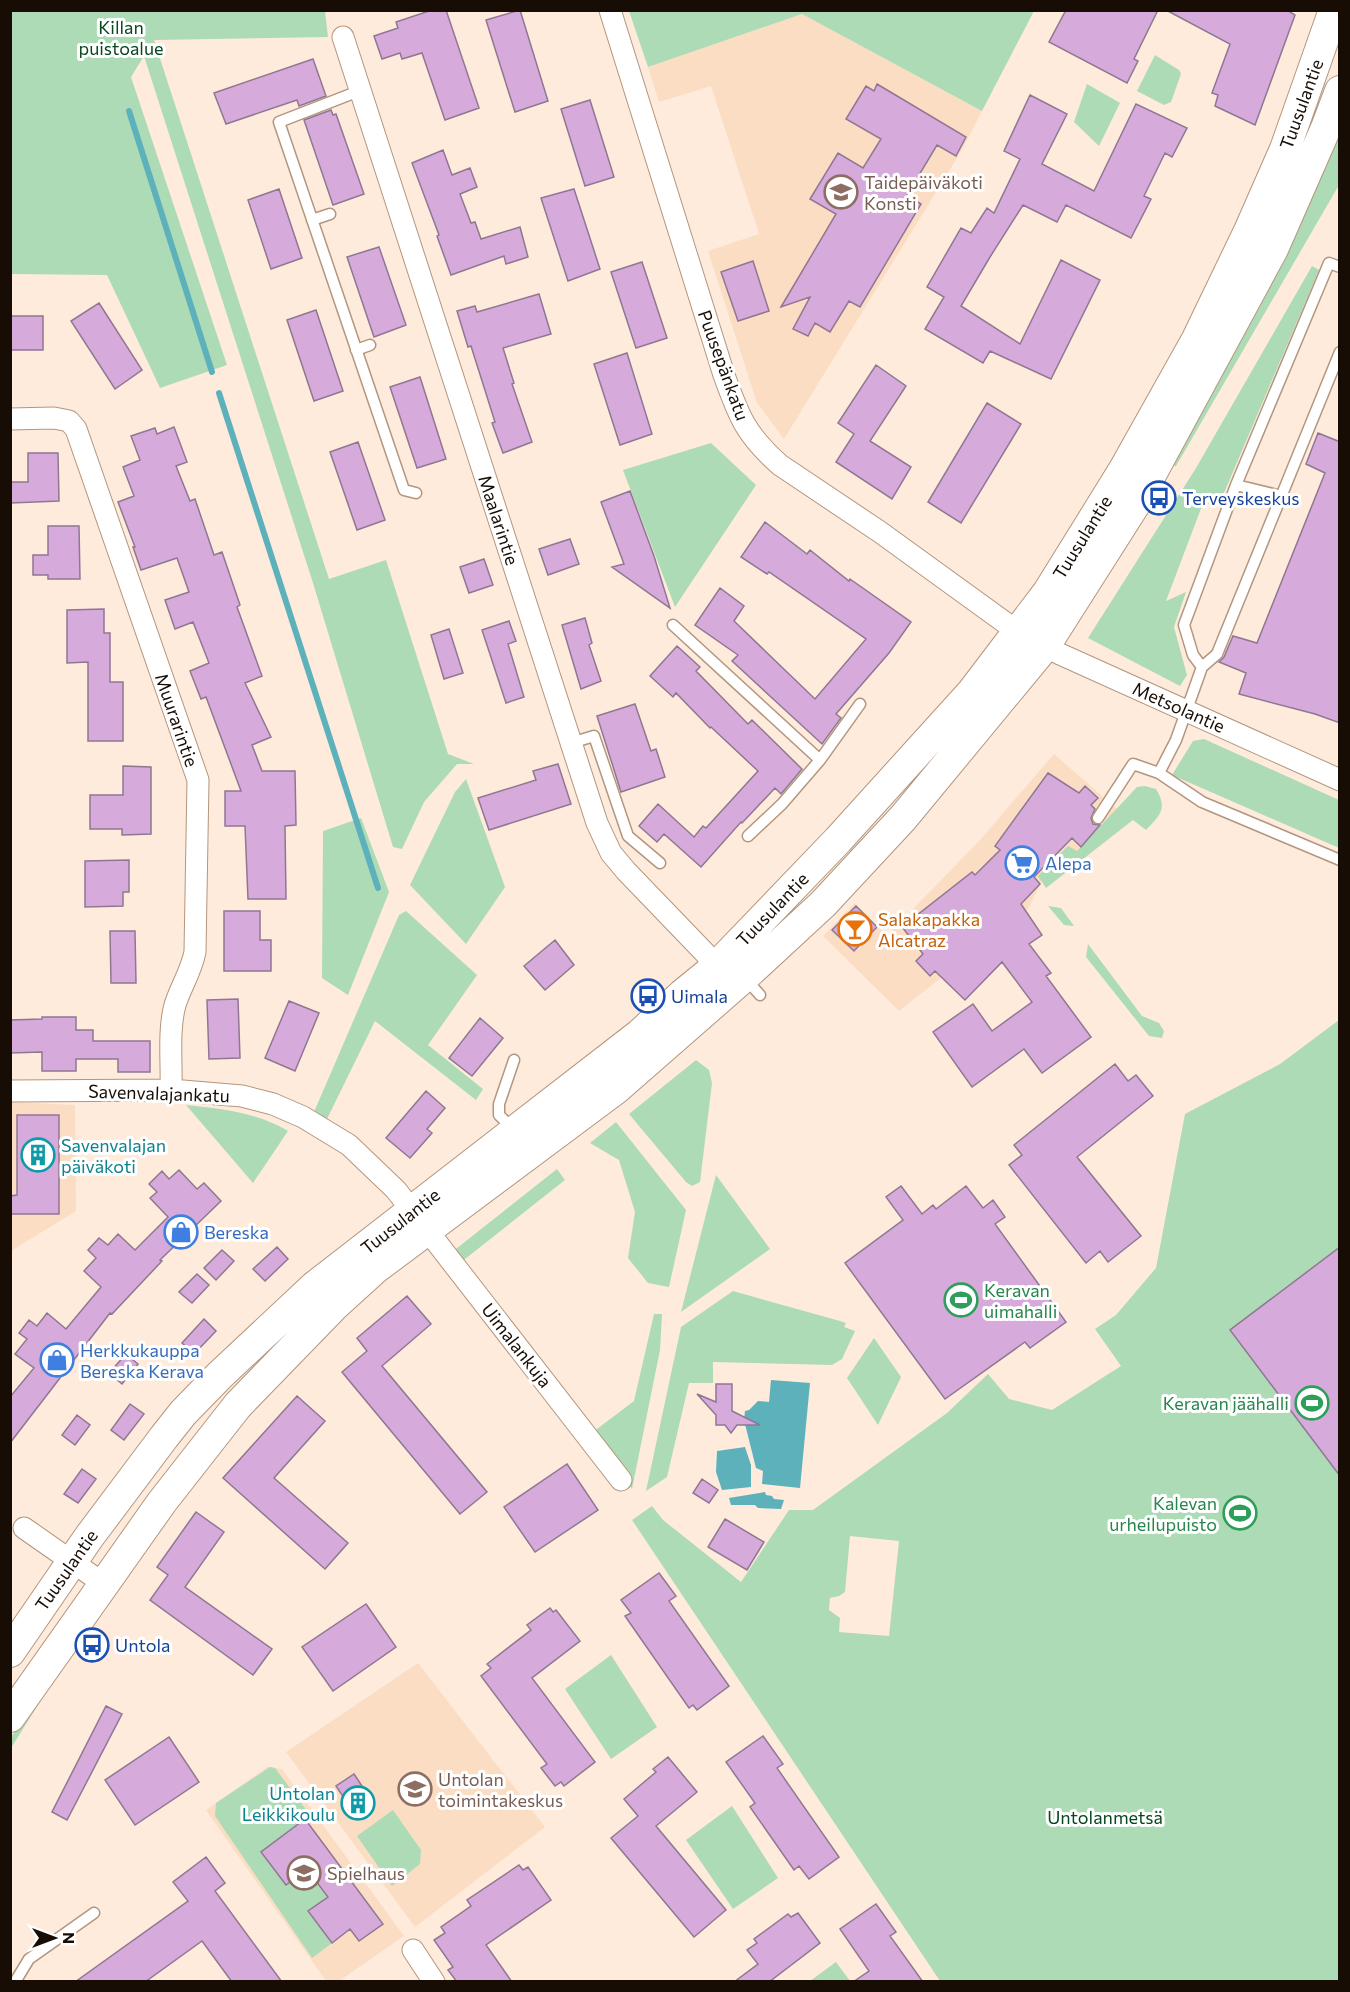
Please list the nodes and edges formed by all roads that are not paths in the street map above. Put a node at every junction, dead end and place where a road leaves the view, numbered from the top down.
1 (610, 10) edge
2 (1334, 10) edge
3 (343, 37) dead end
4 (1340, 90) edge
5 (360, 91) junction
6 (330, 214) dead end
7 (312, 220) junction
8 (1340, 267) edge
9 (370, 345) dead end
10 (356, 350) junction
11 (1340, 351) edge
12 (10, 419) edge
13 (1236, 485) junction
14 (416, 492) dead end
15 (1281, 496) junction
16 (673, 625) dead end
17 (1018, 632) junction
18 (1045, 646) junction
19 (1202, 667) junction
20 (860, 704) dead end
21 (1187, 711) junction
22 (571, 743) junction
23 (820, 760) junction
24 (1159, 773) junction
25 (1340, 780) edge
26 (1098, 818) dead end
27 (748, 836) dead end
28 (1340, 860) edge
29 (660, 863) dead end
30 (736, 977) junction
31 (514, 1060) dead end
32 (10, 1090) edge
33 (171, 1090) junction
34 (519, 1145) junction
35 (420, 1221) junction
36 (621, 1480) dead end
37 (24, 1528) dead end
38 (72, 1561) junction
39 (104, 1584) junction
40 (10, 1652) edge
41 (10, 1718) edge
42 (94, 1912) dead end
43 (413, 1950) dead end
44 (15, 1982) edge
45 (434, 1982) edge

1 - 17 street, Puusepänkatu
2 - 17 main road, Tuusulantie
3 - 5 street, Maalarintie
4 - 18 main road, Tuusulantie
5 - 7 lane
5 - 22 street, Maalarintie
6 - 7 lane
7 - 10 lane
8 - 13 lane
9 - 10 lane
10 - 14 lane
11 - 15 lane
12 - 33 street, Muurarintie
13 - 15 lane
13 - 19 lane
15 - 19 lane
16 - 23 lane
17 - 18 street, Metsolantie
17 - 30 main road, Tuusulantie
18 - 21 street, Metsolantie
18 - 30 main road, Tuusulantie
19 - 21 lane
20 - 23 lane
21 - 24 lane
21 - 25 street, Metsolantie
22 - 29 lane
22 - 30 street, Maalarintie
23 - 27 lane
24 - 26 lane
24 - 28 lane
30 - 34 main road, Tuusulantie
31 - 34 lane
32 - 33 street, Savenvalajankatu
33 - 35 street, Savenvalajankatu
34 - 35 main road, Tuusulantie
35 - 36 street, Uimalankuja
35 - 38 main road, Tuusulantie
35 - 39 main road, Tuusulantie
37 - 38 street
38 - 39 street
38 - 40 main road, Tuusulantie
39 - 41 main road, Tuusulantie
42 - 44 lane
43 - 45 street

